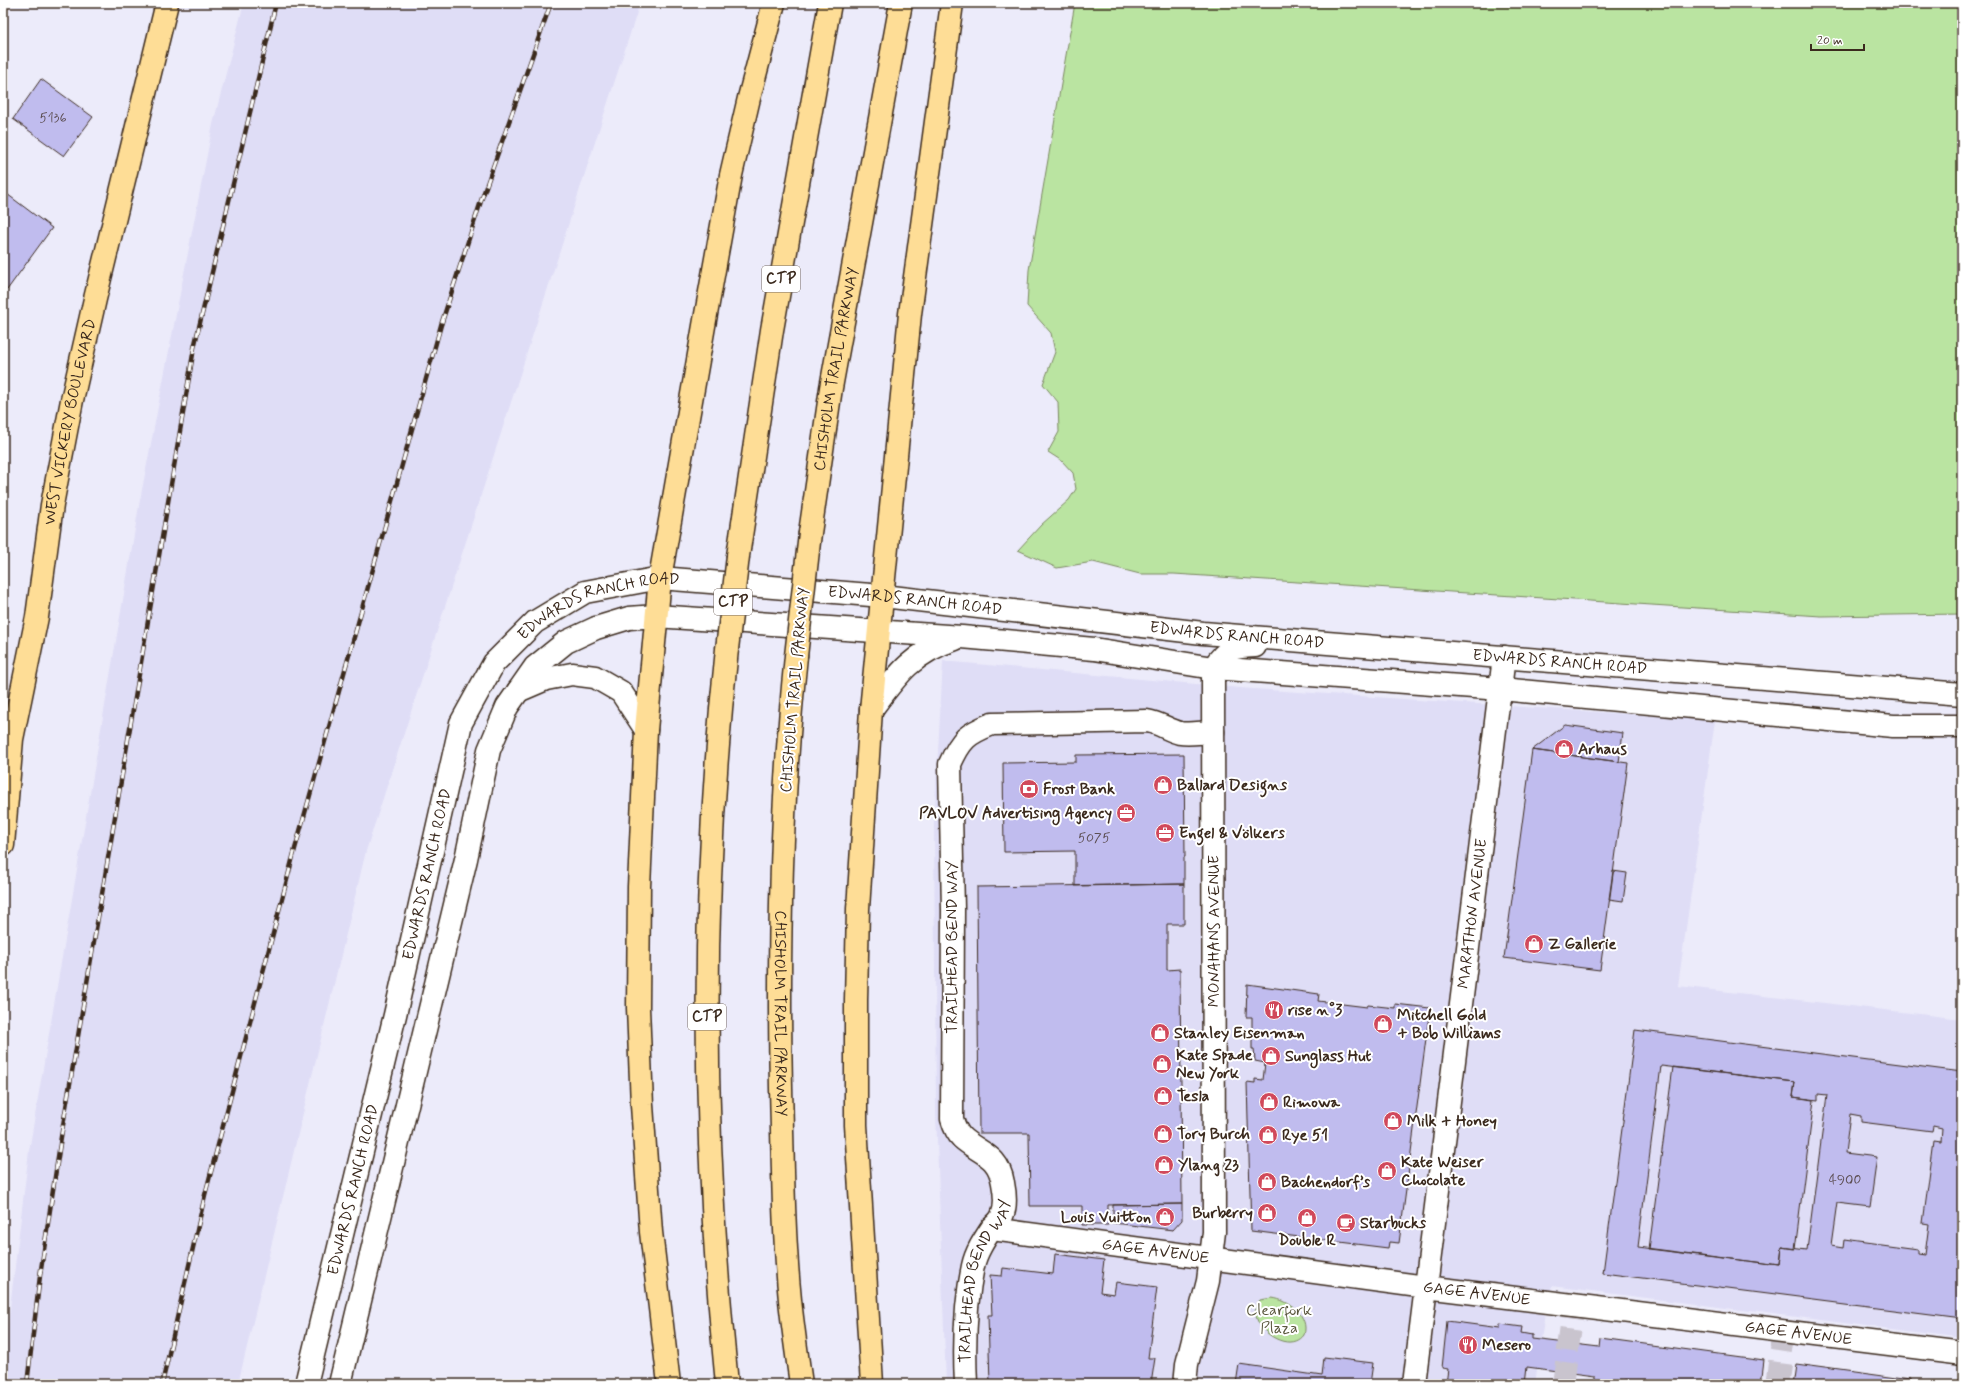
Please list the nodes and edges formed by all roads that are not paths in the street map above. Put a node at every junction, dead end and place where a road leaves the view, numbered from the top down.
1 (167, 3) edge
2 (774, 3) edge
3 (830, 3) edge
4 (901, 3) edge
5 (952, 3) edge
6 (660, 578) junction
7 (883, 596) junction
8 (656, 616) junction
9 (879, 631) junction
10 (1203, 633) junction
11 (962, 637) junction
12 (1308, 642) junction
13 (1094, 649) junction
14 (1504, 657) junction
15 (1213, 668) junction
16 (1501, 689) junction
17 (517, 692) junction
18 (1962, 694) edge
19 (871, 710) junction
20 (1962, 726) edge
21 (646, 730) junction
22 (1213, 732) junction
23 (7, 735) edge
24 (3, 845) edge
25 (992, 1229) junction
26 (1211, 1257) junction
27 (1426, 1287) junction
28 (1962, 1353) edge
29 (306, 1384) edge
30 (340, 1384) edge
31 (669, 1384) edge
32 (727, 1384) edge
33 (801, 1384) edge
34 (872, 1384) edge
35 (966, 1384) edge
36 (1185, 1384) edge
37 (1414, 1384) edge

1 - 23 main road, WEST VICKERY BOULEVARD
2 - 6 main road
3 - 32 main road, CTP, bridge
4 - 33 main road, CHISHOLM TRAIL PARKWAY, bridge
5 - 7 main road
6 - 7 street, EDWARDS RANCH ROAD
6 - 8 main road
6 - 29 street, EDWARDS RANCH ROAD
7 - 9 main road
7 - 10 street, EDWARDS RANCH ROAD
8 - 9 street, EDWARDS RANCH ROAD
8 - 17 street, EDWARDS RANCH ROAD
8 - 21 main road
9 - 11 street, EDWARDS RANCH ROAD
9 - 19 main road
10 - 12 street, EDWARDS RANCH ROAD
10 - 13 street
11 - 13 street, EDWARDS RANCH ROAD
11 - 19 street
12 - 14 street, EDWARDS RANCH ROAD
12 - 15 street
13 - 15 street, EDWARDS RANCH ROAD
14 - 16 street, MARATHON AVENUE
14 - 18 street, EDWARDS RANCH ROAD
15 - 16 street, EDWARDS RANCH ROAD
15 - 22 street, MONAHANS AVENUE
16 - 20 street, EDWARDS RANCH ROAD
16 - 27 street, MARATHON AVENUE
17 - 21 street
17 - 30 street, EDWARDS RANCH ROAD
19 - 34 main road
21 - 31 main road
22 - 25 street, TRAILHEAD BEND WAY
22 - 26 street, MONAHANS AVENUE
23 - 24 main road, WEST VICKERY BOULEVARD
25 - 26 street, GAGE AVENUE
25 - 35 street, TRAILHEAD BEND WAY
26 - 27 street, GAGE AVENUE
26 - 36 street, MONAHANS AVENUE
27 - 28 street, GAGE AVENUE
27 - 37 street, MARATHON AVENUE

